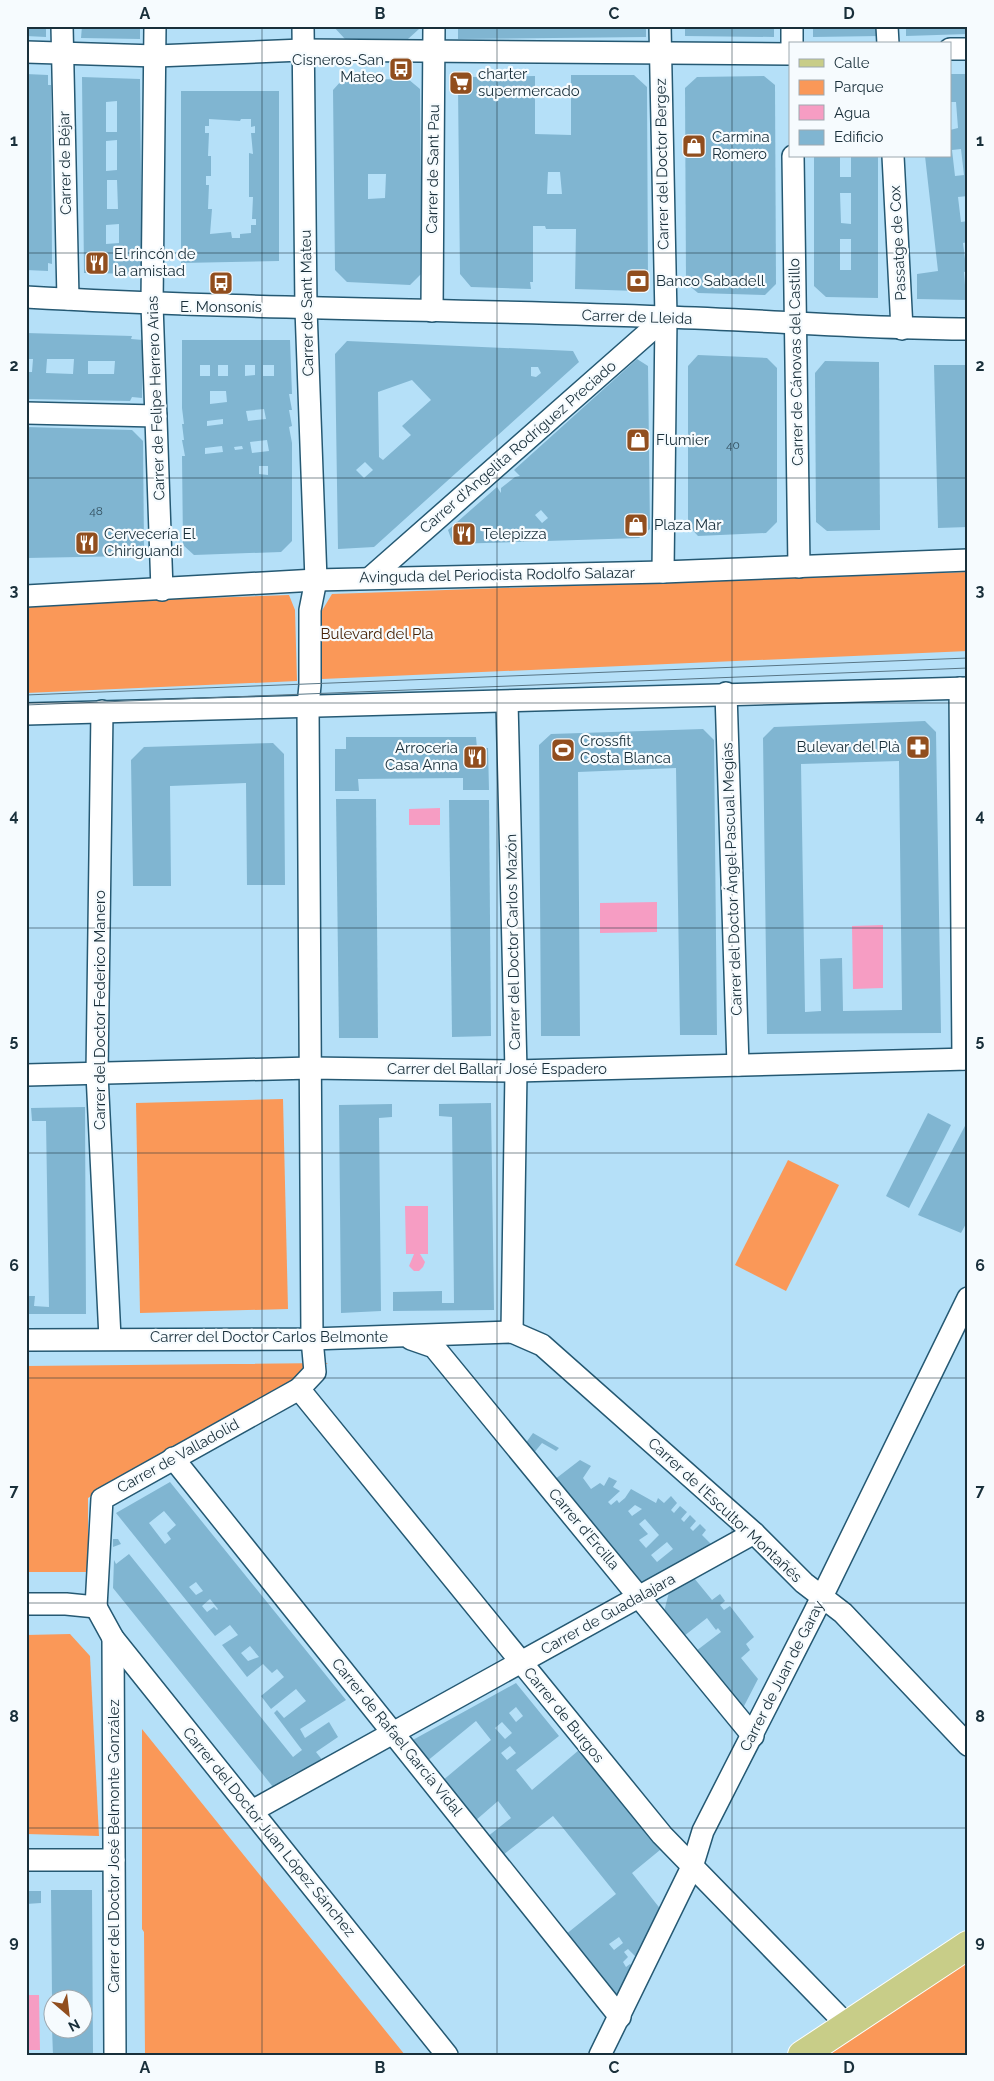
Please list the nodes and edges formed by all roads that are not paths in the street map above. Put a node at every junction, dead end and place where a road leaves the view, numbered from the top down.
1 (62, 26) edge
2 (155, 26) edge
3 (303, 26) edge
4 (434, 26) edge
5 (660, 26) edge
6 (792, 26) edge
7 (887, 26) edge
8 (792, 42) edge
9 (888, 42) edge
10 (952, 49) edge
11 (968, 49) edge
12 (302, 50) junction
13 (434, 51) junction
14 (26, 52) edge
15 (63, 53) junction
16 (660, 53) junction
17 (789, 54) edge
18 (156, 56) junction
19 (793, 158) edge
20 (893, 158) edge
21 (26, 296) edge
22 (68, 299) junction
23 (152, 304) junction
24 (306, 309) junction
25 (432, 311) junction
26 (666, 317) junction
27 (796, 324) junction
28 (902, 329) junction
29 (968, 329) edge
30 (26, 413) edge
31 (156, 416) junction
32 (968, 560) edge
33 (799, 567) junction
34 (663, 572) junction
35 (370, 578) junction
36 (316, 580) junction
37 (162, 590) junction
38 (26, 596) edge
39 (964, 688) edge
40 (726, 693) junction
41 (507, 702) junction
42 (308, 706) junction
43 (102, 711) junction
44 (26, 714) edge
45 (966, 1059) edge
46 (738, 1065) junction
47 (311, 1068) junction
48 (516, 1071) junction
49 (97, 1074) junction
50 (26, 1075) edge
51 (968, 1298) edge
52 (512, 1332) junction
53 (404, 1336) junction
54 (110, 1338) junction
55 (312, 1339) junction
56 (26, 1340) edge
57 (300, 1389) junction
58 (173, 1458) junction
59 (754, 1533) junction
60 (640, 1597) junction
61 (822, 1597) junction
62 (26, 1604) edge
63 (96, 1607) junction
64 (113, 1638) junction
65 (521, 1662) junction
66 (394, 1732) junction
67 (753, 1736) junction
68 (968, 1745) edge
69 (252, 1811) junction
70 (26, 1860) edge
71 (114, 1860) junction
72 (692, 1867) junction
73 (968, 1945) edge
74 (620, 2017) junction
75 (847, 2025) junction
76 (115, 2055) edge
77 (447, 2055) edge
78 (600, 2055) edge
79 (802, 2055) edge

1 - 15 street, Carrer de Béjar
2 - 18 street, Carrer de Felipe Herrero Arias
3 - 12 street, Carrer de Sant Mateu
4 - 13 street, Carrer de Sant Pau
5 - 16 street, Carrer del Doctor Bergez
6 - 8 street
7 - 9 street
10 - 11 street
12 - 13 street
12 - 18 street
12 - 24 street, Carrer de Sant Mateu
13 - 16 street
13 - 25 street, Carrer de Sant Pau
14 - 15 street
15 - 18 street
15 - 22 street, Carrer de Béjar
16 - 17 street
16 - 26 street, Carrer del Doctor Bergez
18 - 23 street, Carrer de Felipe Herrero Arias
19 - 27 street, Carrer de Cánovas del Castillo
20 - 28 street, Passatge de Cox
21 - 22 street, Carrer de Lleida
22 - 23 street, Carrer de Lleida
23 - 24 street, Carrer de Lleida
23 - 31 street, Carrer de Felipe Herrero Arias
24 - 25 street, Carrer de Lleida
24 - 36 street, Carrer de Sant Mateu
25 - 26 street, Carrer de Lleida
26 - 27 street, Carrer de Lleida
26 - 34 street, Carrer del Doctor Bergez
26 - 35 street, Carrer d'Angelita Rodríguez Preciado
27 - 28 street, Carrer de Lleida
27 - 33 street, Carrer de Cánovas del Castillo
28 - 29 street, Carrer de Lleida
30 - 31 street
31 - 37 street, Carrer de Felipe Herrero Arias
32 - 33 street, Avinguda del Periodista Rodolfo Salazar
33 - 34 street, Avinguda del Periodista Rodolfo Salazar
34 - 35 street, Avinguda del Periodista Rodolfo Salazar
35 - 36 street, Avinguda del Periodista Rodolfo Salazar
36 - 37 street, Avinguda del Periodista Rodolfo Salazar
36 - 42 street, Carrer de Sant Mateu
37 - 38 street, Avinguda del Periodista Rodolfo Salazar
39 - 40 street
39 - 45 street
40 - 41 street
40 - 46 street, Carrer del Doctor Ángel Pascual Megías
41 - 42 street
41 - 48 street, Carrer del Doctor Carlos Mazón
42 - 43 street
42 - 47 street, Carrer de Sant Mateu
43 - 44 street
43 - 49 street, Carrer del Doctor Federico Manero
45 - 46 street, Carrer del Ballarí José Espadero
46 - 48 street, Carrer del Ballarí José Espadero
47 - 48 street, Carrer del Ballarí José Espadero
47 - 49 street, Carrer del Ballarí José Espadero
47 - 55 street, Carrer de Valladolid
48 - 52 street, Carrer del Doctor Carlos Mazón
49 - 50 street, Carrer del Ballarí José Espadero
49 - 54 street, Carrer del Doctor Federico Manero
51 - 61 street, Carrer de Juan de Garay
52 - 53 street, Carrer del Doctor Carlos Belmonte
52 - 59 street, Carrer de l'Escultor Montañés
53 - 55 street, Carrer del Doctor Carlos Belmonte
53 - 60 street, Carrer d'Ercilla
54 - 55 street, Carrer del Doctor Carlos Belmonte
54 - 56 street, Carrer del Doctor Carlos Belmonte
55 - 57 street, Carrer de Valladolid
57 - 58 street, Carrer de Valladolid
57 - 65 street, Carrer de Burgos
58 - 63 street, Carrer de Valladolid
58 - 66 street, Carrer de Rafael García Vidal
59 - 60 street, Carrer de Guadalajara
59 - 61 street, Carrer de l'Escultor Montañés
60 - 65 street, Carrer de Guadalajara
60 - 67 street, Carrer d'Ercilla
61 - 67 street, Carrer de Juan de Garay
61 - 68 street, Carrer de l'Escultor Montañés
62 - 63 street
63 - 64 street, Carrer del Doctor Juan López Sánchez
64 - 69 street, Carrer del Doctor Juan López Sánchez
64 - 71 street, Carrer del Doctor José Belmonte González
65 - 66 street, Carrer de Guadalajara
65 - 72 street, Carrer de Burgos
66 - 69 street, Carrer de Guadalajara
66 - 74 street, Carrer de Rafael García Vidal
67 - 72 street, Carrer de Juan de Garay
69 - 77 street, Carrer del Doctor Juan López Sánchez
70 - 71 street
71 - 76 street, Carrer del Doctor José Belmonte González
72 - 74 street, Carrer de Juan de Garay
72 - 75 street, Carrer de Burgos
73 - 75 main road
74 - 78 street, Carrer de Juan de Garay
75 - 79 main road

